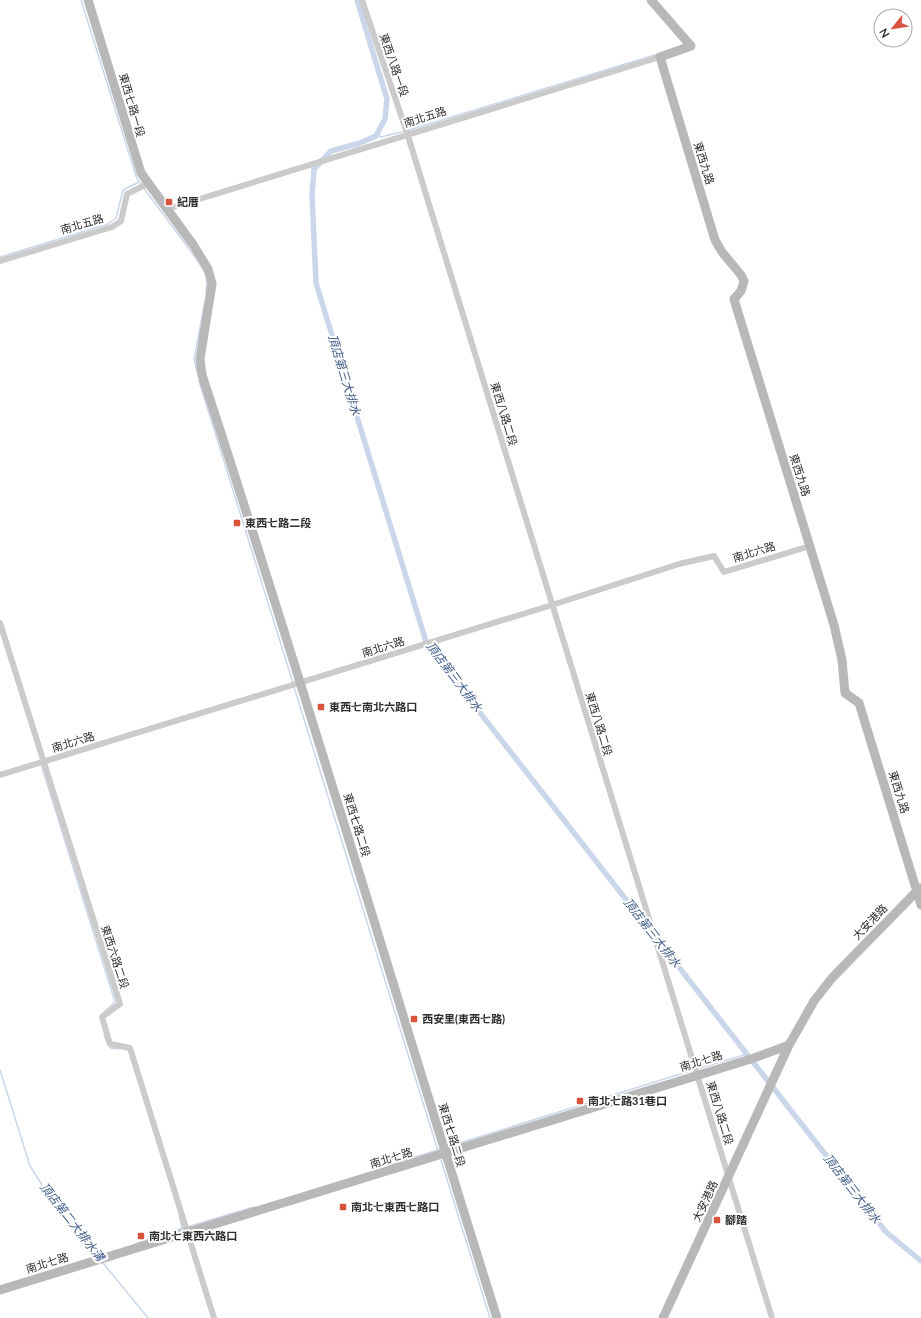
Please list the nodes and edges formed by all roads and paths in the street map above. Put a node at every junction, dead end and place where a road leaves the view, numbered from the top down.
1 (88, 0) edge
2 (362, 0) edge
3 (651, 0) edge
4 (660, 57) junction
5 (408, 136) junction
6 (147, 184) junction
7 (167, 209) junction
8 (0, 261) edge
9 (810, 546) junction
10 (552, 605) junction
11 (0, 623) edge
12 (300, 682) junction
13 (43, 762) junction
14 (0, 775) edge
15 (919, 889) edge
16 (921, 905) edge
17 (789, 1046) junction
18 (697, 1074) junction
19 (445, 1154) junction
20 (729, 1177) junction
21 (187, 1232) junction
22 (0, 1290) edge
23 (214, 1318) edge
24 (497, 1318) edge
25 (663, 1318) edge
26 (772, 1318) edge

1 - 6 street, 東西七路一段
2 - 5 street, 東西八路一段
3 - 4 street, 南北五路
4 - 5 street, 南北五路
4 - 9 street, 東西九路
5 - 7 street, 南北五路
5 - 10 street, 東西八路二段
6 - 7 street, 東西七路一段
6 - 8 street, 南北五路
7 - 12 street, 東西七路二段
9 - 10 street, 南北六路
9 - 15 street, 東西九路
10 - 12 street, 南北六路
10 - 18 street, 東西八路二段
11 - 13 street, 東西六路二段
12 - 13 street, 南北六路
12 - 19 street, 東西七路二段
13 - 14 street, 南北六路
13 - 21 street, 東西六路二段
15 - 16 street, 東西九路
15 - 17 street, 大安港路
17 - 18 street, 南北七路
17 - 20 street, 大安港路
18 - 19 street, 南北七路
18 - 20 street, 東西八路二段
19 - 21 street, 南北七路
19 - 24 street, 東西七路二段
20 - 25 street, 大安港路
20 - 26 street, 東西八路二段
21 - 22 street, 南北七路
21 - 23 street, 東西六路二段

